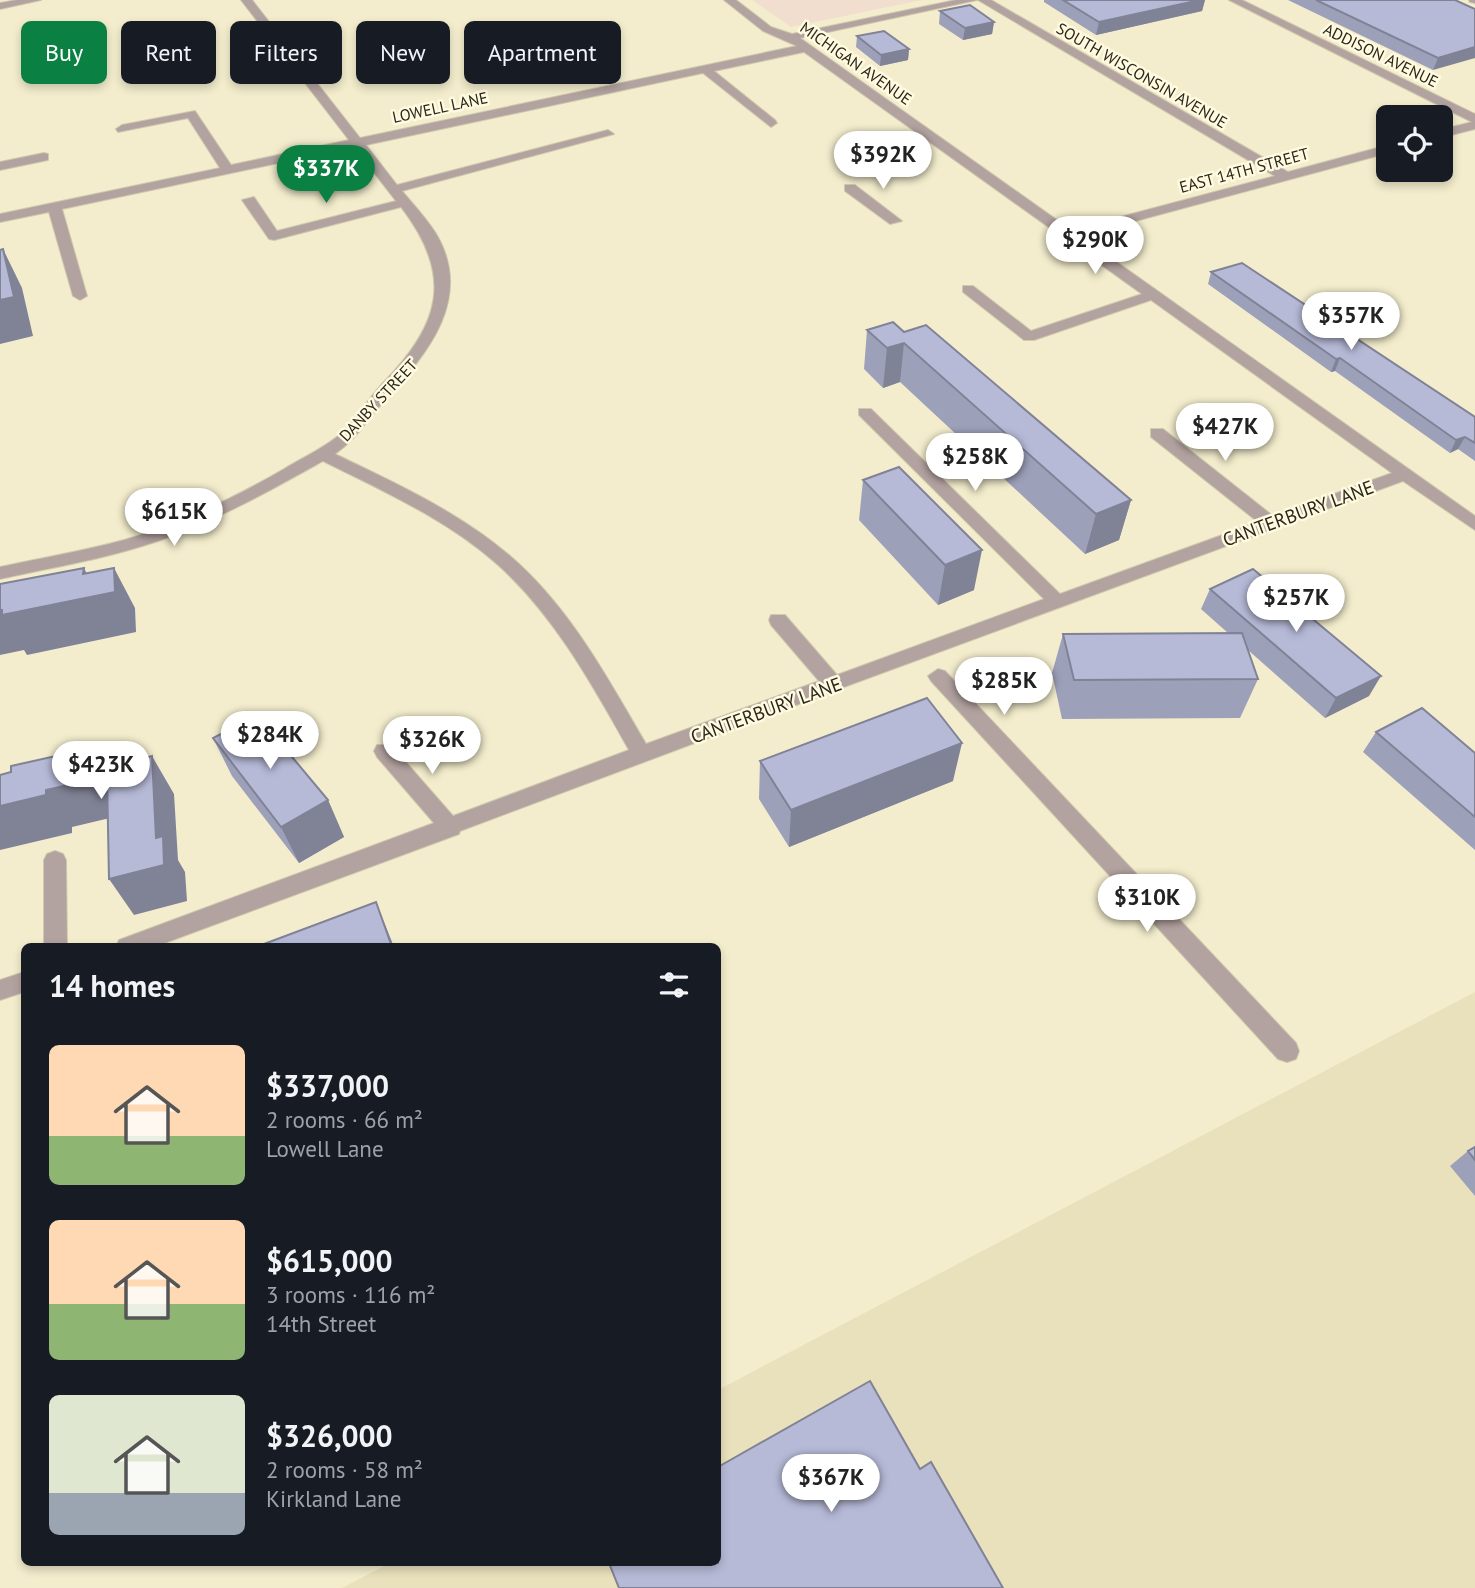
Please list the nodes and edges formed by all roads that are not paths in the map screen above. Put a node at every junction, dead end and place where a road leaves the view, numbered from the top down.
1 (36, 0) edge
2 (246, 0) edge
3 (729, 0) edge
4 (972, 0) edge
5 (983, 0) edge
6 (1234, 0) edge
7 (0, 6) edge
8 (791, 37) junction
9 (805, 48) junction
10 (705, 69) junction
11 (1475, 119) edge
12 (771, 123) dead end
13 (1475, 125) edge
14 (122, 129) dead end
15 (1453, 131) edge
16 (608, 134) dead end
17 (358, 142) junction
18 (1376, 152) edge
19 (44, 157) dead end
20 (0, 166) edge
21 (228, 170) junction
22 (1285, 176) junction
23 (850, 188) dead end
24 (395, 189) junction
25 (249, 200) dead end
26 (406, 202) junction
27 (54, 206) junction
28 (0, 218) edge
29 (895, 221) dead end
30 (1069, 235) junction
31 (968, 289) dead end
32 (1153, 295) junction
33 (80, 296) dead end
34 (865, 412) dead end
35 (1157, 433) dead end
36 (322, 454) junction
37 (1406, 474) junction
38 (1270, 523) junction
39 (1475, 524) edge
40 (0, 573) edge
41 (1058, 602) junction
42 (778, 620) dead end
43 (938, 676) dead end
44 (835, 685) junction
45 (384, 751) dead end
46 (641, 754) junction
47 (451, 828) junction
48 (55, 860) dead end
49 (56, 943) edge
50 (138, 943) edge
51 (21, 983) edge
52 (0, 990) edge
53 (1287, 1051) dead end

1 - 7 street
2 - 17 street, DANBY STREET
3 - 8 street, MICHIGAN AVENUE
4 - 8 street
5 - 22 street, SOUTH WISCONSIN AVENUE
6 - 11 street, ADDISON AVENUE
8 - 9 street, MICHIGAN AVENUE
9 - 10 street, LOWELL LANE
9 - 30 street, MICHIGAN AVENUE
10 - 12 street
10 - 17 street, LOWELL LANE
13 - 15 street
14 - 21 street
16 - 24 street
17 - 21 street, LOWELL LANE
17 - 24 street, DANBY STREET
18 - 22 street, EAST 14TH STREET
19 - 20 street
21 - 27 street, LOWELL LANE
22 - 30 street, EAST 14TH STREET
23 - 29 street
24 - 26 street, DANBY STREET
25 - 26 street
26 - 36 street, DANBY STREET
27 - 28 street, LOWELL LANE
27 - 33 street
30 - 32 street, MICHIGAN AVENUE
31 - 32 street
32 - 37 street, MICHIGAN AVENUE
34 - 41 street
35 - 38 street
36 - 40 street
36 - 46 street, DANBY STREET
37 - 38 street, CANTERBURY LANE
37 - 39 street, MICHIGAN AVENUE
38 - 41 street, CANTERBURY LANE
41 - 44 street, CANTERBURY LANE
42 - 44 street
43 - 53 street
44 - 46 street, CANTERBURY LANE
45 - 47 street
46 - 47 street, CANTERBURY LANE
47 - 50 street, CANTERBURY LANE
48 - 49 street
51 - 52 street

